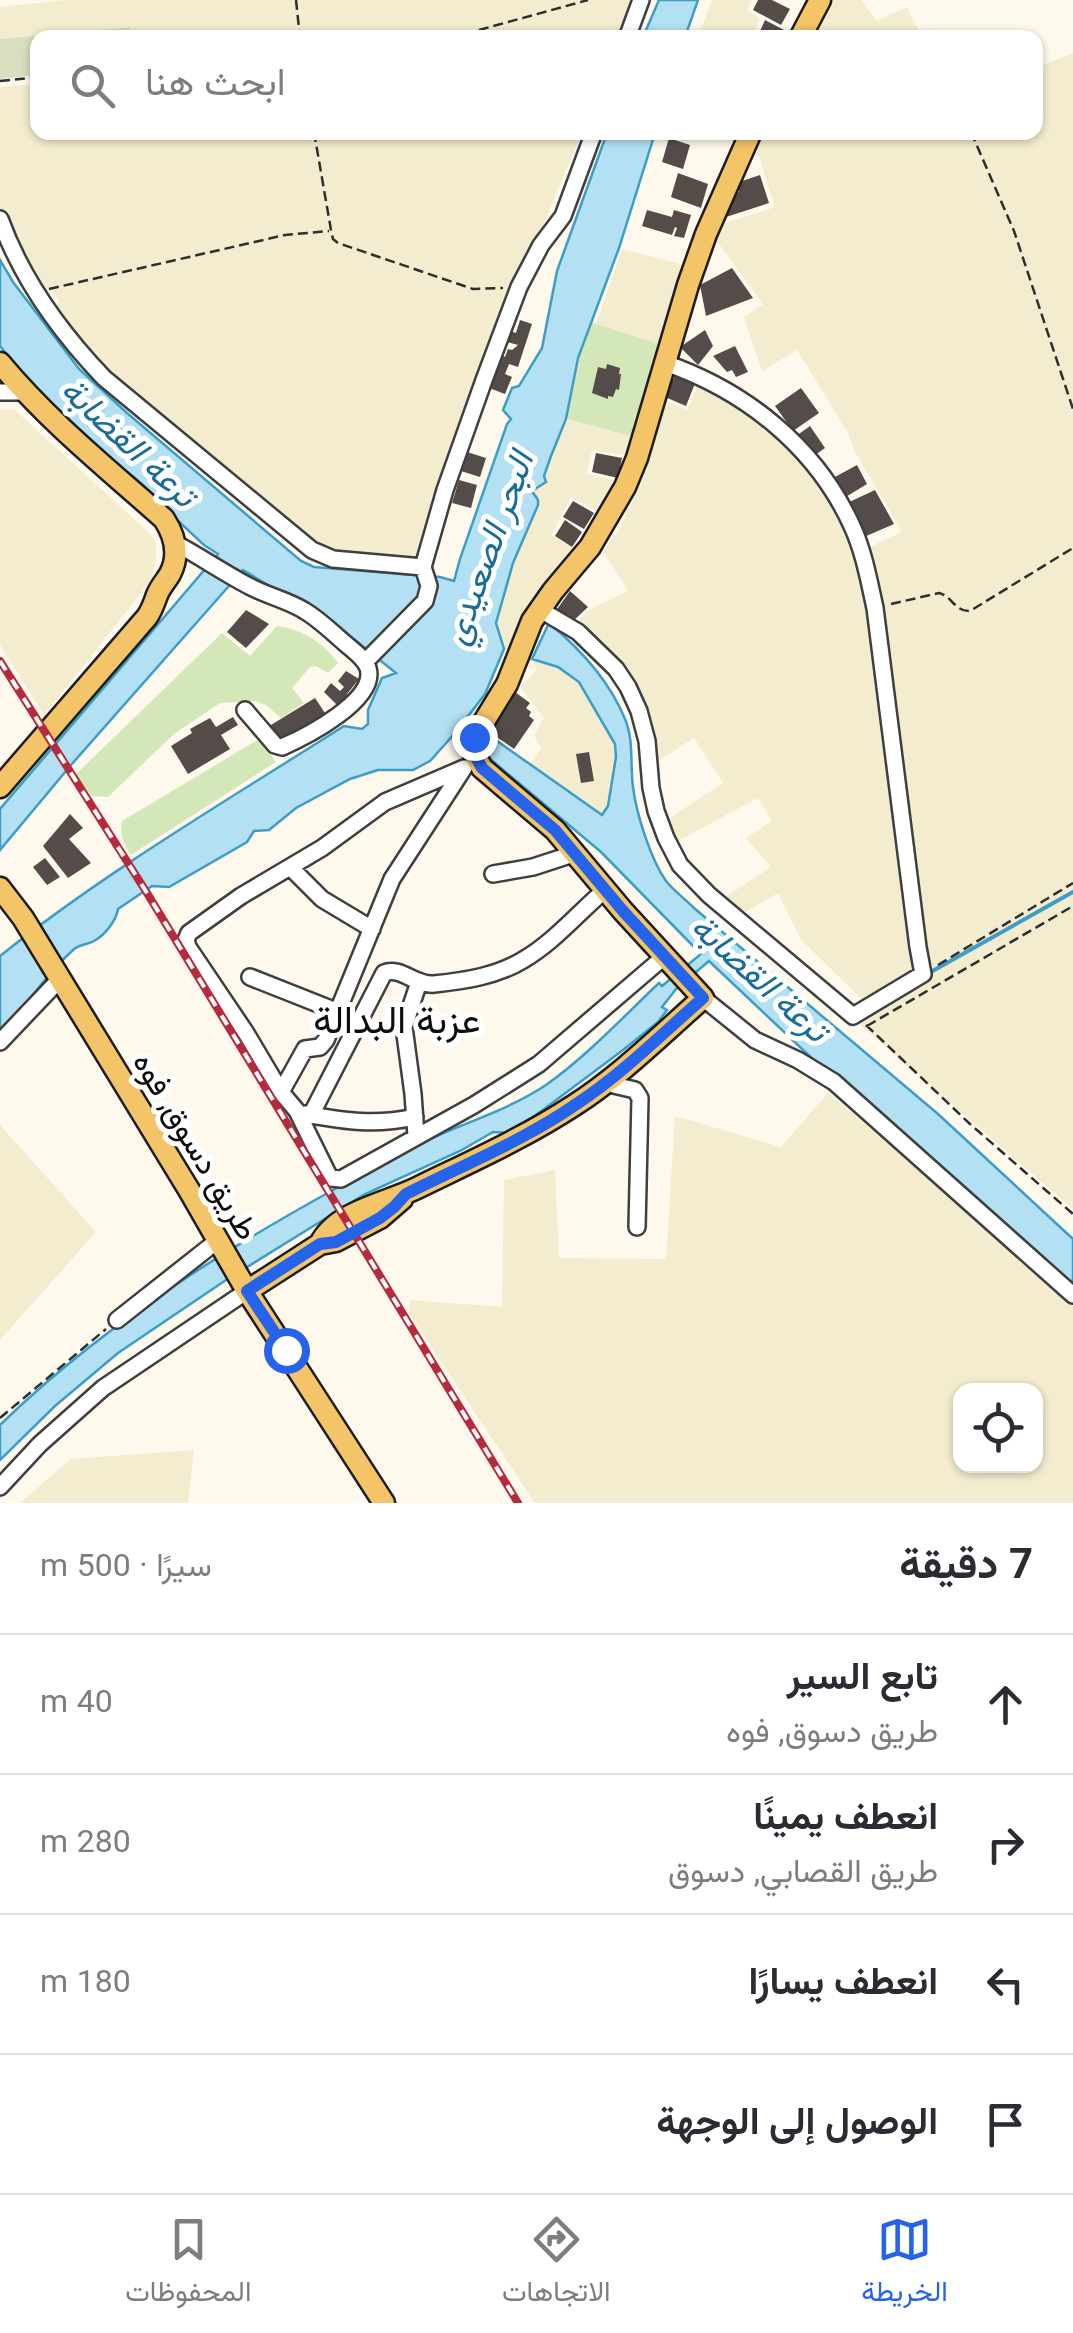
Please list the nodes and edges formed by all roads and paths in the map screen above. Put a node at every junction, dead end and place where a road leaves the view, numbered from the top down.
1 (296, 0) edge
2 (588, 0) edge
3 (642, 0) edge
4 (820, 0) edge
5 (299, 30) edge
6 (479, 30) edge
7 (631, 30) edge
8 (804, 30) edge
9 (30, 78) edge
10 (0, 81) edge
11 (315, 140) edge
12 (591, 140) edge
13 (747, 140) edge
14 (975, 140) edge
15 (0, 219) edge
16 (331, 230) junction
17 (519, 287) junction
18 (36, 292) junction
19 (665, 363) junction
20 (0, 364) edge
21 (0, 392) edge
22 (24, 392) junction
23 (1073, 408) edge
24 (175, 544) junction
25 (1073, 548) edge
26 (423, 567) junction
27 (875, 608) junction
28 (536, 615) junction
29 (365, 662) junction
30 (245, 710) dead end
31 (475, 744) junction
32 (1, 779) edge
33 (576, 852) junction
34 (290, 866) junction
35 (493, 874) dead end
36 (1073, 883) edge
37 (0, 888) edge
38 (605, 890) junction
39 (1073, 906) edge
40 (372, 929) junction
41 (675, 967) junction
42 (924, 974) junction
43 (58, 975) junction
44 (250, 977) dead end
45 (419, 982) junction
46 (703, 998) junction
47 (336, 1011) junction
48 (0, 1042) edge
49 (605, 1083) junction
50 (281, 1092) junction
51 (304, 1113) junction
52 (415, 1118) junction
53 (416, 1136) junction
54 (1073, 1214) edge
55 (637, 1227) dead end
56 (217, 1241) junction
57 (242, 1283) junction
58 (1073, 1295) edge
59 (116, 1320) joint
60 (0, 1418) edge
61 (0, 1488) edge
62 (384, 1503) edge

1 - 5 path
2 - 6 path
3 - 7 street
4 - 8 main road
9 - 10 path
11 - 16 path
12 - 17 street
13 - 19 main road
14 - 23 path
15 - 18 street
16 - 17 path
16 - 18 path
17 - 26 street
18 - 26 street
19 - 27 street
19 - 28 main road
20 - 22 main road
21 - 22 street
22 - 24 main road
24 - 29 street
24 - 32 main road
25 - 27 path
26 - 29 street
27 - 42 street
28 - 31 main road
28 - 42 street
29 - 30 street
31 - 33 main road
31 - 34 street
31 - 40 street
33 - 35 street
33 - 38 main road
34 - 40 street
34 - 50 street
36 - 42 path
37 - 43 main road, طريق دسوق, فوه
38 - 41 main road
38 - 45 street
39 - 54 path
40 - 47 street
41 - 46 main road
41 - 53 street
43 - 48 street
43 - 56 main road, طريق دسوق, فوه
44 - 47 street
45 - 51 street
45 - 52 street
46 - 49 main road
46 - 58 street
47 - 50 street
49 - 55 street
49 - 57 main road
50 - 51 street
51 - 52 street
51 - 53 street
52 - 53 street
56 - 57 main road, طريق دسوق, فوه
56 - 59 street
57 - 61 street
57 - 62 main road, طريق دسوق, فوه
59 - 60 path

